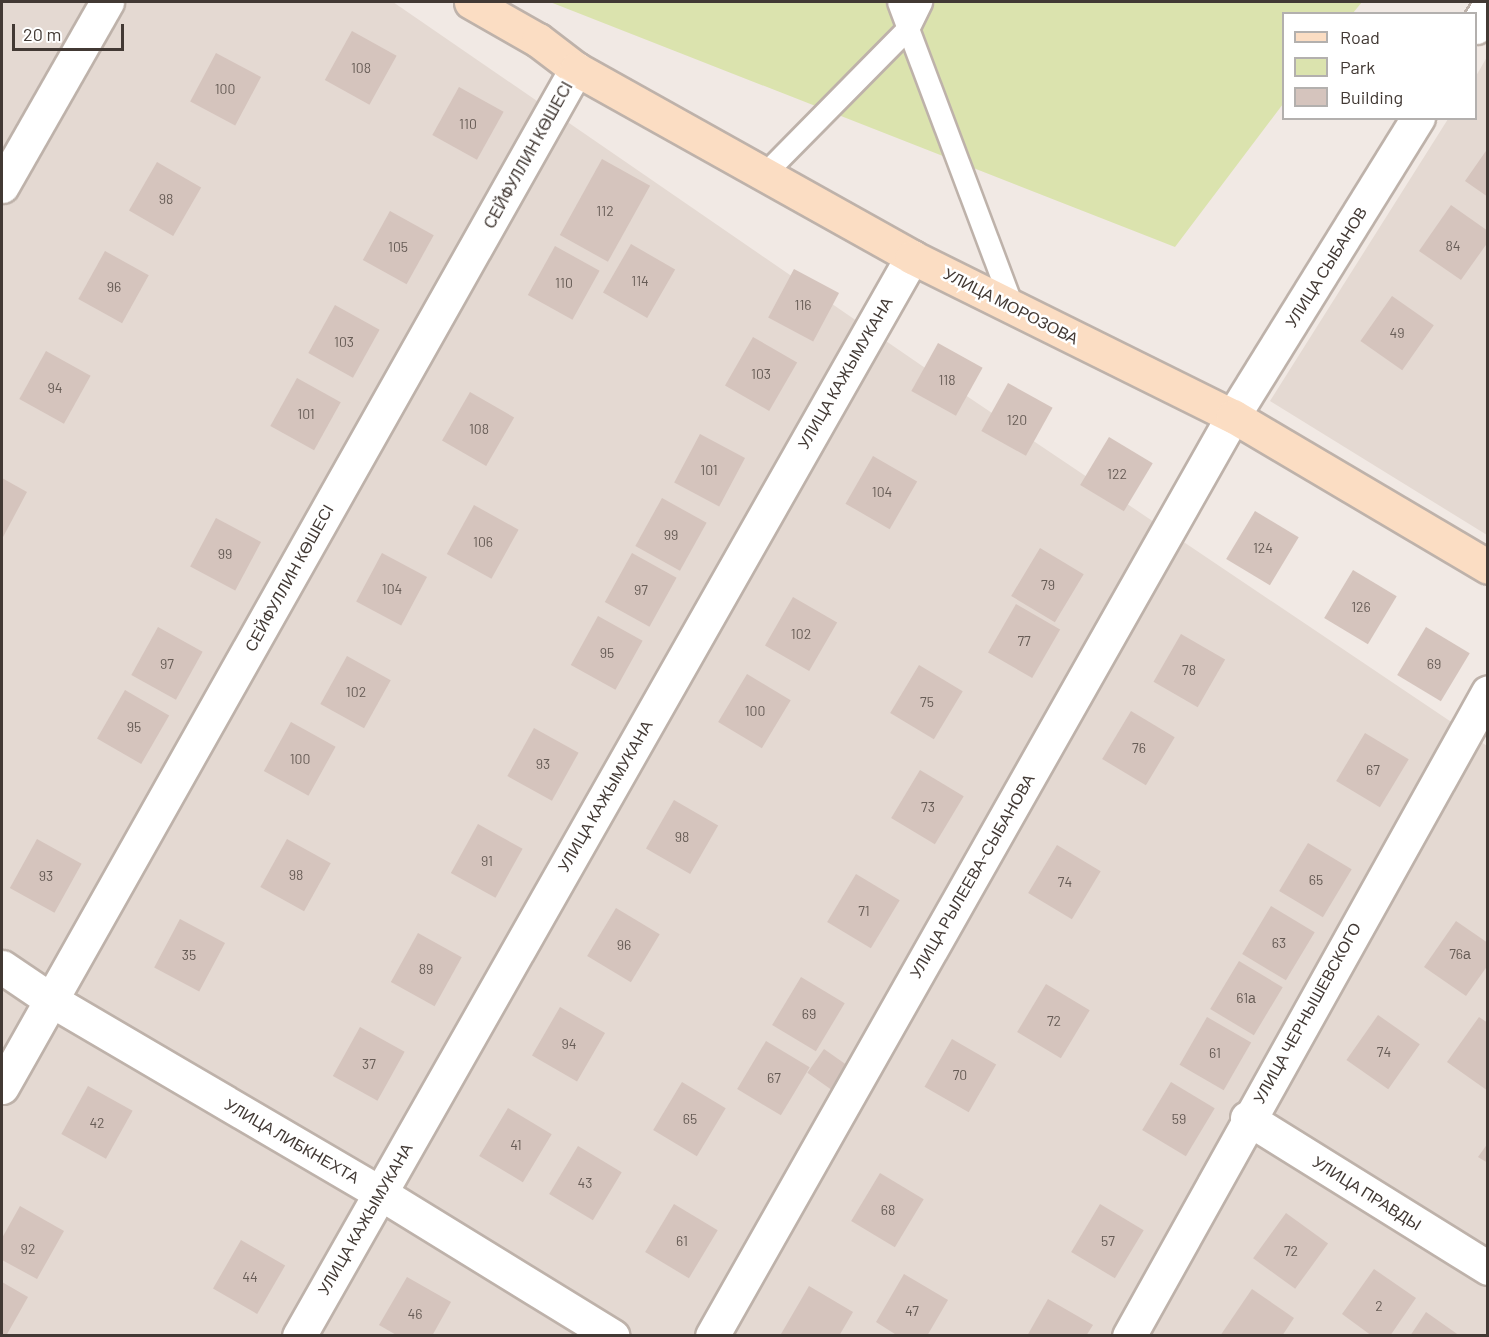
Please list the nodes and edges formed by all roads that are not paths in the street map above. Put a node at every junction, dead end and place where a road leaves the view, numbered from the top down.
1 (107, 2) edge
2 (471, 2) edge
3 (504, 2) edge
4 (898, 2) edge
5 (921, 2) edge
6 (1488, 8) edge
7 (1477, 25) edge
8 (909, 27) junction
9 (538, 40) junction
10 (576, 69) junction
11 (1417, 120) edge
12 (764, 174) junction
13 (2, 186) edge
14 (912, 257) junction
15 (1013, 308) junction
16 (1233, 416) junction
17 (1488, 567) edge
18 (1488, 692) edge
19 (2, 967) edge
20 (51, 1000) junction
21 (2, 1087) edge
22 (1247, 1118) junction
23 (380, 1193) junction
24 (1488, 1268) edge
25 (299, 1335) edge
26 (612, 1335) edge
27 (712, 1335) edge
28 (1128, 1335) edge

1 - 13 street
2 - 9 main road, УЛИЦА МОРОЗОВА
3 - 9 main road, УЛИЦА МОРОЗОВА
4 - 8 lane
5 - 8 lane
6 - 7 street
8 - 12 lane
8 - 15 lane
9 - 10 main road, УЛИЦА МОРОЗОВА
10 - 12 main road, УЛИЦА МОРОЗОВА
10 - 20 street, СЕЙФУЛЛИН КӨШЕСІ
11 - 16 street, УЛИЦА СЫБАНОВ
12 - 14 main road, УЛИЦА МОРОЗОВА
14 - 15 main road, УЛИЦА МОРОЗОВА
14 - 23 street, УЛИЦА КАЖЫМУКАНА
15 - 16 main road, УЛИЦА МОРОЗОВА
16 - 17 main road, УЛИЦА МОРОЗОВА
16 - 27 street, УЛИЦА РЫЛЕЕВА-СЫБАНОВА
18 - 22 street, УЛИЦА ЧЕРНЫШЕВСКОГО
19 - 20 street, УЛИЦА ЛИБКНЕХТА
20 - 21 street, СЕЙФУЛЛИН КӨШЕСІ
20 - 23 street, УЛИЦА ЛИБКНЕХТА
22 - 24 street, УЛИЦА ПРАВДЫ
22 - 28 street, УЛИЦА ЧЕРНЫШЕВСКОГО
23 - 25 street, УЛИЦА КАЖЫМУКАНА
23 - 26 street, УЛИЦА ЛИБКНЕХТА

